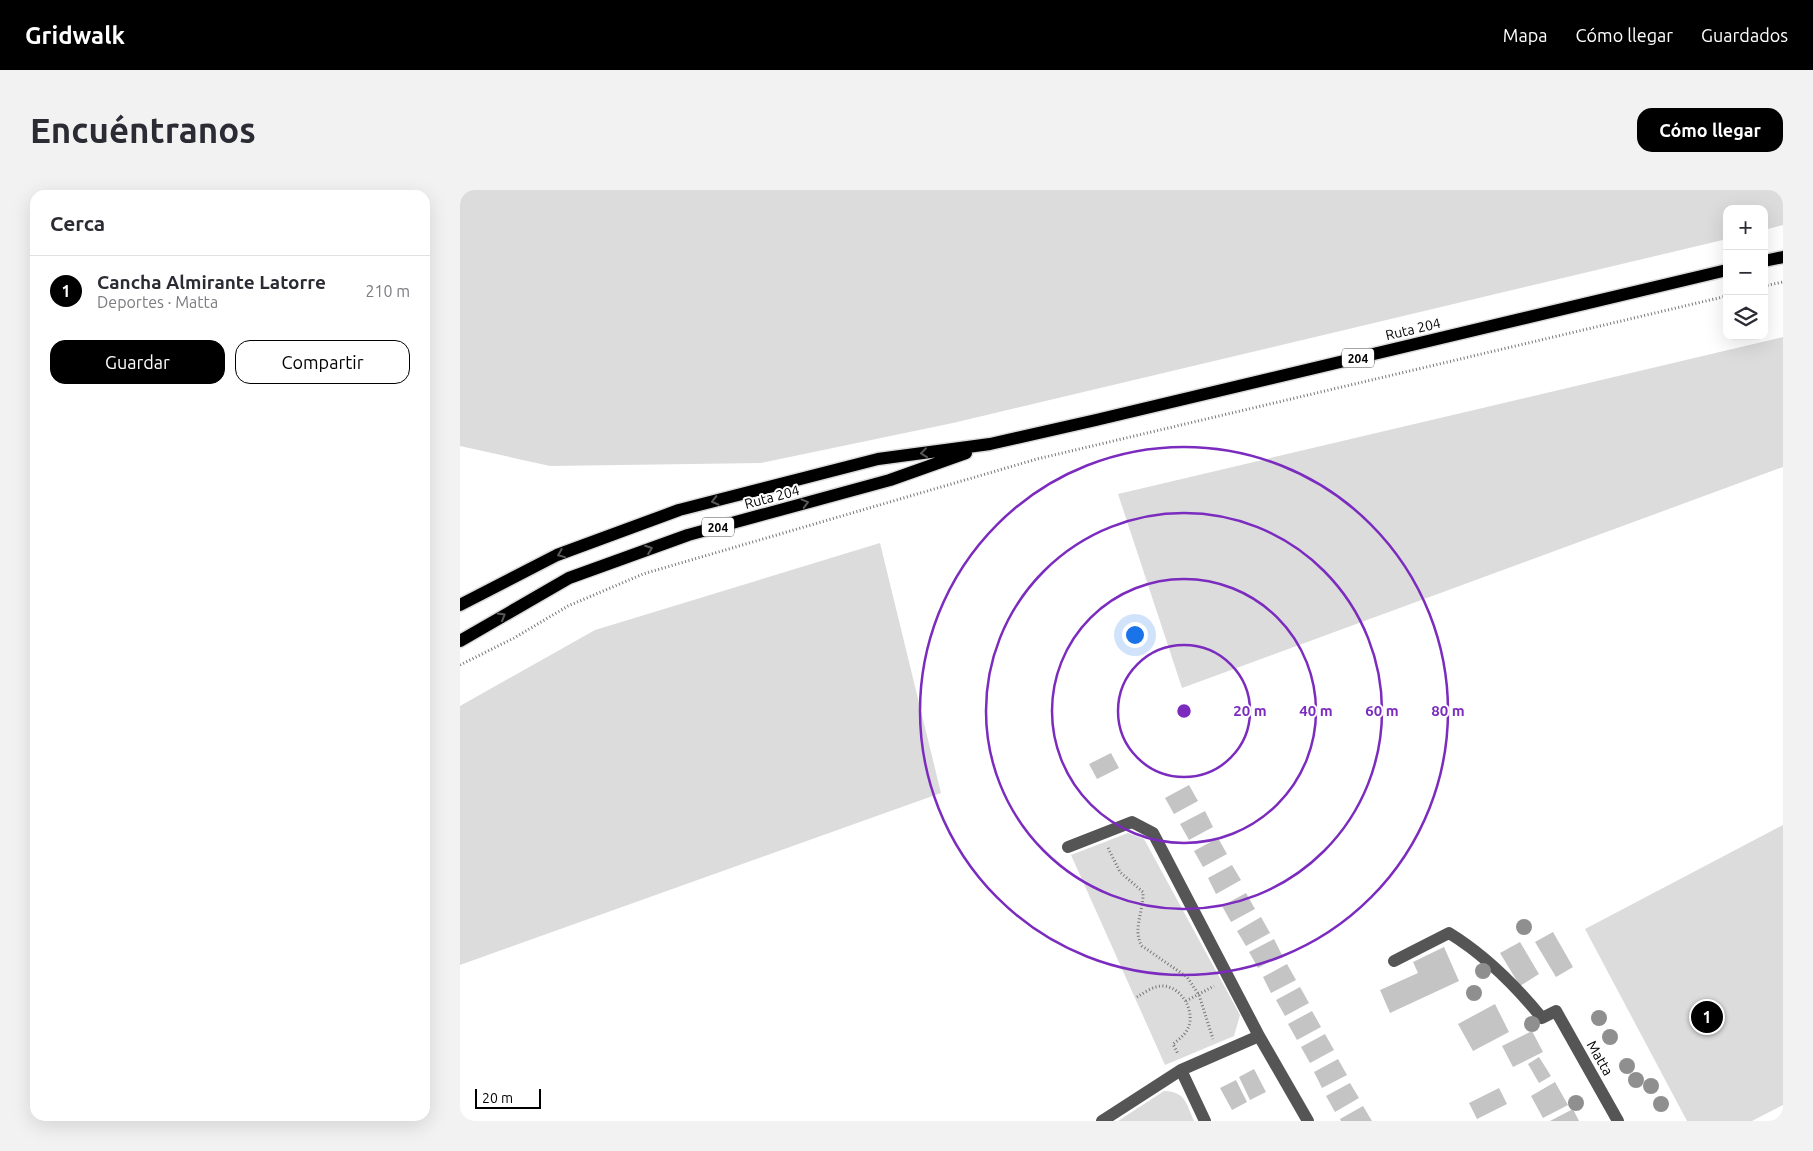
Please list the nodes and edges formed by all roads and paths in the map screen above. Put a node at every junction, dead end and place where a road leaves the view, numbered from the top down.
1 (1783, 257) edge
2 (1768, 260) edge
3 (1723, 271) edge
4 (1783, 282) edge
5 (1768, 285) edge
6 (1723, 297) edge
7 (990, 444) junction
8 (460, 605) edge
9 (460, 641) edge
10 (460, 665) edge
11 (1103, 833) junction
12 (1068, 847) dead end
13 (1394, 961) dead end
14 (1217, 984) dead end
15 (1199, 994) junction
16 (1137, 997) dead end
17 (1186, 1001) junction
18 (1259, 1036) junction
19 (1218, 1054) junction
20 (1178, 1055) dead end
21 (1181, 1070) junction
22 (1102, 1121) edge
23 (1204, 1121) edge
24 (1308, 1121) edge
25 (1618, 1121) edge

1 - 2 main road
3 - 7 main road, Ruta 204 / 204
4 - 5 path
6 - 10 path
7 -> 8 main road, Ruta 204 / 204
9 -> 7 main road, Ruta 204 / 204
11 - 12 street
11 - 15 path
11 - 18 street
13 - 25 street, Matta
14 - 15 path
15 - 17 path
15 - 19 path
16 - 17 path
17 - 20 path
18 - 19 street
18 - 24 street
19 - 21 street
21 - 22 street
21 - 23 street

